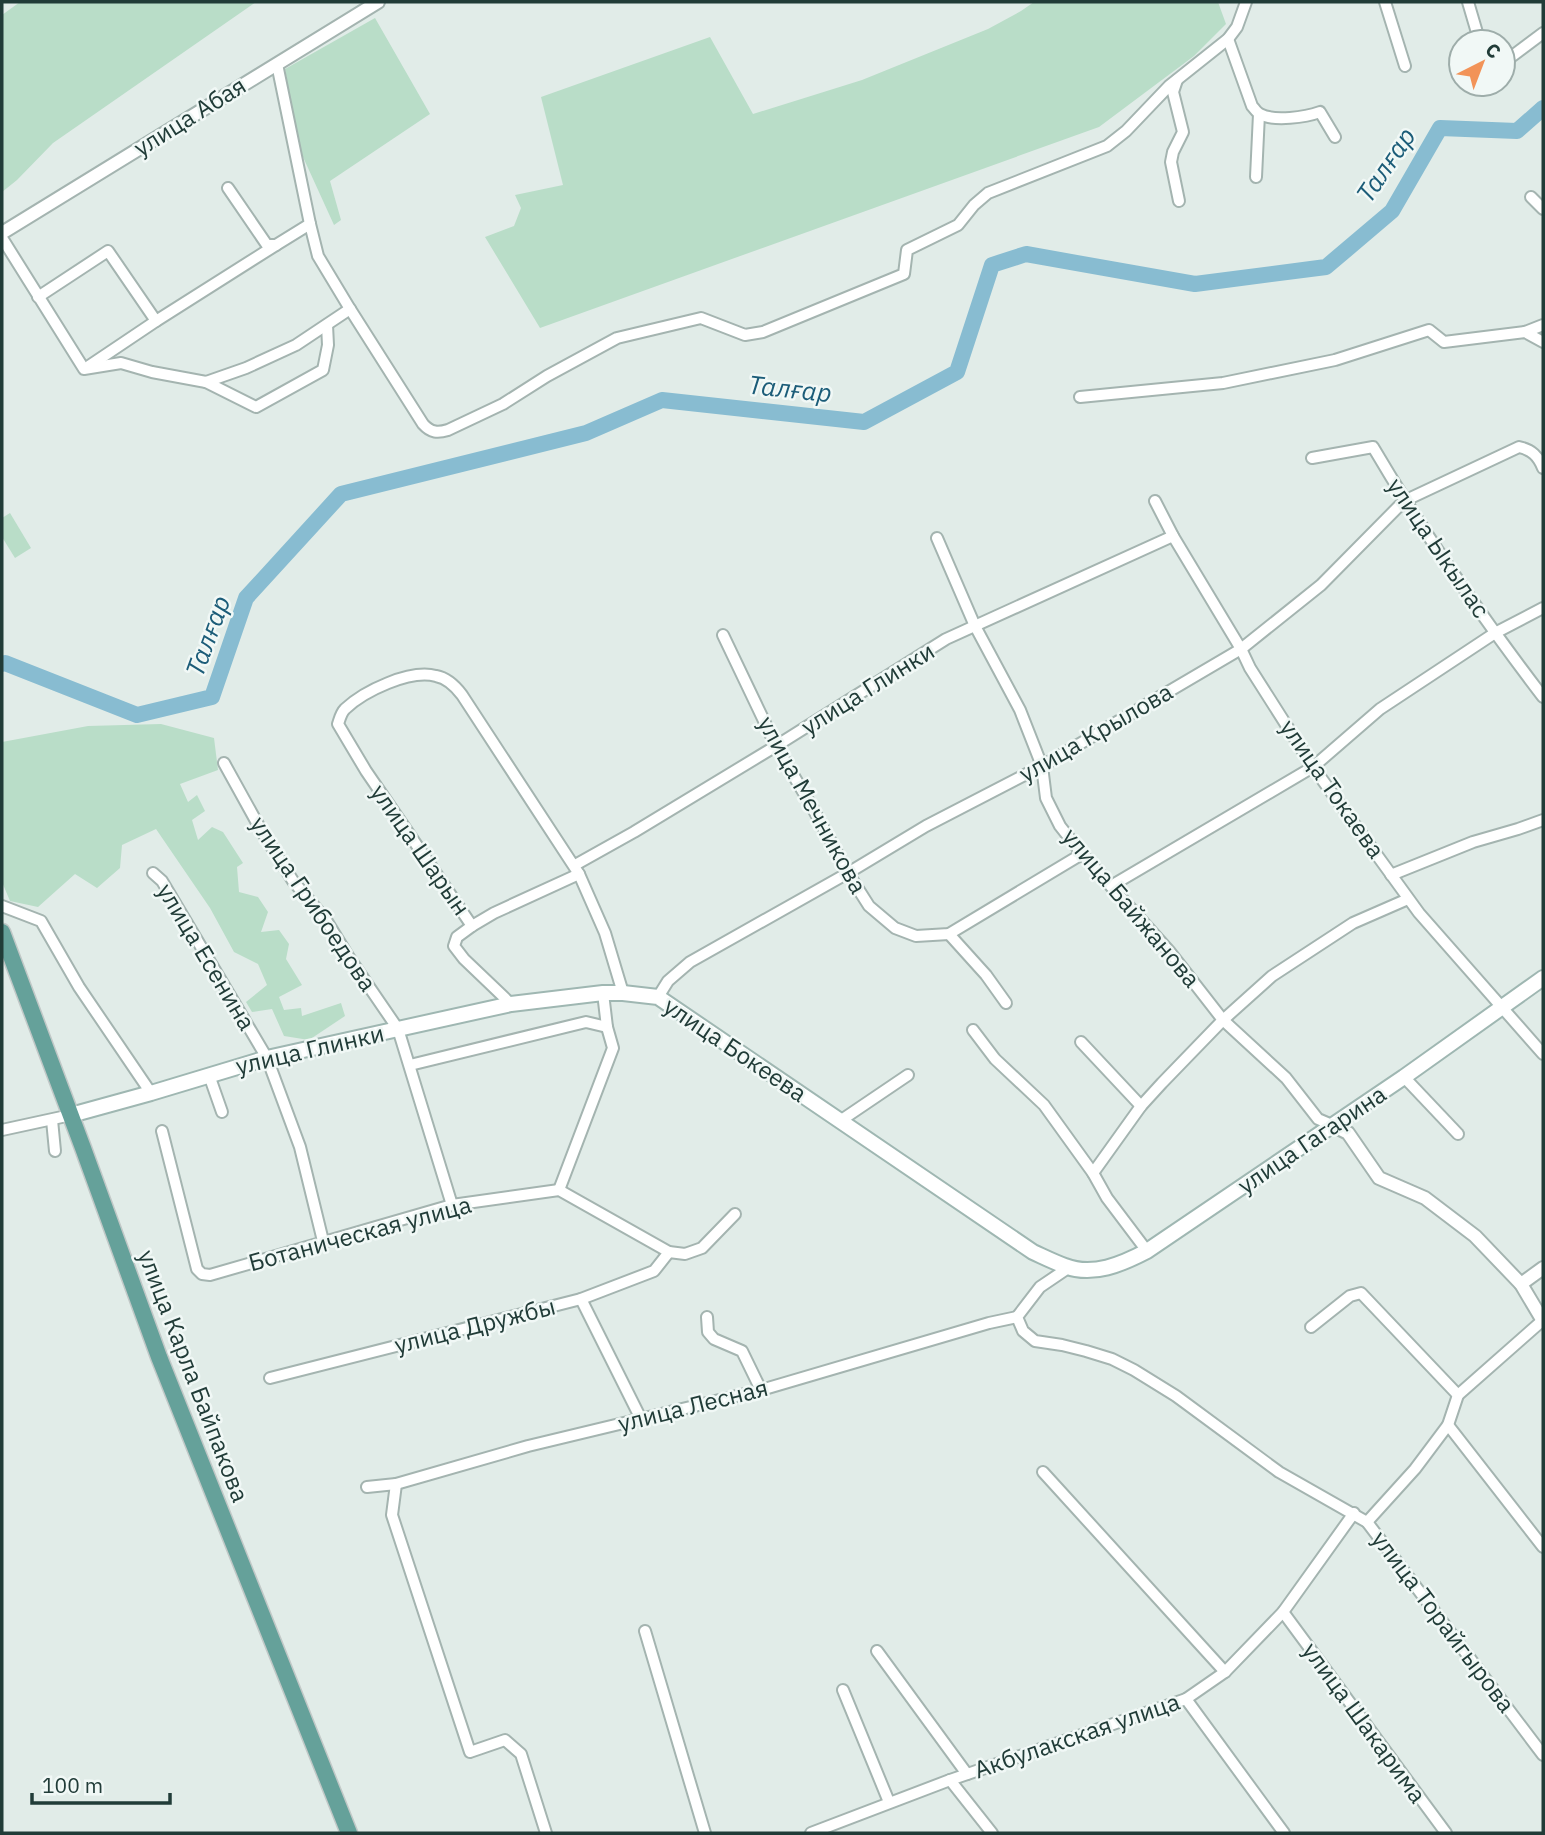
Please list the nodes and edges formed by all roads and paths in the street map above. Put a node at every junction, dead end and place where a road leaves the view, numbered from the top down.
1 (378, 2) edge
2 (1246, 2) edge
3 (1385, 2) edge
4 (1468, 2) edge
5 (1476, 28) edge
6 (1543, 33) edge
7 (1228, 39) junction
8 (1517, 52) edge
9 (277, 64) junction
10 (1405, 66) dead end
11 (1177, 80) junction
12 (1259, 114) junction
13 (1335, 137) dead end
14 (1256, 177) dead end
15 (228, 188) dead end
16 (1531, 197) dead end
17 (1178, 201) dead end
18 (1543, 209) edge
19 (310, 225) junction
20 (2, 233) edge
21 (2, 238) edge
22 (276, 245) junction
23 (38, 297) junction
24 (350, 309) junction
25 (156, 321) junction
26 (327, 325) junction
27 (1543, 325) edge
28 (1525, 332) junction
29 (1543, 342) edge
30 (84, 369) junction
31 (206, 382) junction
32 (1080, 397) dead end
33 (1312, 458) dead end
34 (1543, 468) edge
35 (1155, 501) dead end
36 (1404, 501) junction
37 (1173, 536) junction
38 (937, 538) dead end
39 (1543, 608) edge
40 (975, 626) junction
41 (1495, 633) junction
42 (723, 635) dead end
43 (1241, 649) junction
44 (1543, 697) edge
45 (776, 746) junction
46 (224, 763) dead end
47 (1042, 766) junction
48 (1314, 767) junction
49 (1543, 820) edge
50 (1082, 854) junction
51 (577, 869) junction
52 (153, 873) dead end
53 (848, 873) junction
54 (1391, 875) junction
55 (1111, 886) junction
56 (1408, 899) junction
57 (2, 906) edge
58 (472, 926) junction
59 (2, 932) edge
60 (949, 934) junction
61 (1543, 978) edge
62 (603, 993) junction
63 (623, 993) junction
64 (658, 997) junction
65 (1006, 1003) dead end
66 (511, 1004) junction
67 (1501, 1007) junction
68 (1223, 1020) junction
69 (607, 1027) junction
70 (398, 1029) junction
71 (973, 1030) dead end
72 (1082, 1042) dead end
73 (1543, 1054) edge
74 (267, 1058) junction
75 (410, 1065) junction
76 (209, 1075) junction
77 (908, 1076) dead end
78 (1404, 1077) junction
79 (151, 1093) junction
80 (1141, 1106) junction
81 (1353, 1111) junction
82 (222, 1112) dead end
83 (71, 1115) junction
84 (52, 1120) junction
85 (840, 1121) junction
86 (1332, 1125) junction
87 (2, 1130) edge
88 (162, 1131) dead end
89 (1348, 1133) junction
90 (1458, 1134) dead end
91 (55, 1151) dead end
92 (1093, 1173) junction
93 (559, 1190) junction
94 (452, 1205) junction
95 (735, 1214) dead end
96 (323, 1241) junction
97 (1147, 1251) junction
98 (669, 1252) junction
99 (1068, 1268) junction
100 (1543, 1268) edge
101 (1521, 1284) junction
102 (581, 1299) junction
103 (707, 1317) dead end
104 (1017, 1317) junction
105 (1543, 1320) edge
106 (1311, 1327) dead end
107 (270, 1378) dead end
108 (761, 1390) junction
109 (1458, 1395) junction
110 (641, 1419) junction
111 (1448, 1425) junction
112 (1043, 1472) dead end
113 (396, 1484) junction
114 (367, 1487) dead end
115 (1354, 1513) junction
116 (1367, 1522) junction
117 (1543, 1547) edge
118 (1283, 1612) junction
119 (645, 1630) dead end
120 (877, 1651) dead end
121 (1225, 1672) junction
122 (843, 1690) dead end
123 (1186, 1699) junction
124 (1543, 1755) edge
125 (967, 1774) junction
126 (950, 1780) junction
127 (889, 1802) junction
128 (349, 1833) edge
129 (546, 1833) edge
130 (705, 1833) edge
131 (812, 1833) edge
132 (992, 1833) edge
133 (1284, 1833) edge
134 (1446, 1833) edge

1 - 9 street, улица Абая
2 - 7 street
3 - 10 street
4 - 5 street
6 - 8 street
7 - 11 street
7 - 12 street
9 - 19 street
9 - 20 street, улица Абая
11 - 17 street
11 - 24 street
12 - 13 street
12 - 14 street
15 - 22 street
16 - 18 street
19 - 22 street
19 - 24 street
21 - 23 street
22 - 25 street
23 - 25 street
23 - 30 street
24 - 26 street
25 - 30 street
26 - 31 street
26 - 31 street
27 - 28 street
28 - 29 street
28 - 32 street
30 - 31 street
33 - 36 street, улица Ыкылас
34 - 36 street, улица Крылова
35 - 37 street, улица Токаева
36 - 41 street, улица Ыкылас
36 - 43 street, улица Крылова
37 - 40 street, улица Глинки
37 - 43 street, улица Токаева
38 - 40 street, улица Байжанова
39 - 41 street
40 - 45 street, улица Глинки
40 - 47 street, улица Байжанова
41 - 44 street, улица Ыкылас
41 - 48 street
42 - 45 street, улица Мечникова
43 - 47 street, улица Крылова
43 - 48 street, улица Токаева
45 - 51 street, улица Глинки
45 - 53 street, улица Мечникова
46 - 70 street, улица Грибоедова
47 - 50 street, улица Байжанова
47 - 53 street, улица Крылова
48 - 54 street, улица Токаева
48 - 55 street
49 - 54 street
50 - 55 street, улица Байжанова
50 - 60 street, улица Мечникова
51 - 58 street, улица Глинки
51 - 58 street, улица Шарын
51 - 63 street
52 - 74 street, улица Есенина
53 - 60 street, улица Мечникова
53 - 64 street, улица Крылова
54 - 56 street, улица Токаева
55 - 68 street, улица Байжанова
56 - 67 street, улица Токаева
56 - 68 street
57 - 79 street
58 - 66 street, улица Шарын
59 - 83 main road, улица Карла Байпакова
60 - 65 street
61 - 67 main road, улица Гагарина
62 - 63 main road, улица Глинки
62 - 66 main road, улица Глинки
62 - 69 street
63 - 64 main road, улица Бокеева
64 - 85 main road, улица Бокеева
66 - 70 main road, улица Глинки
67 - 73 street, улица Токаева
67 - 78 main road, улица Гагарина
68 - 80 street
68 - 86 street, улица Байжанова
69 - 75 street
69 - 93 street
70 - 74 main road, улица Глинки
70 - 75 street, улица Грибоедова
71 - 92 street
72 - 80 street
74 - 76 main road, улица Глинки
74 - 96 street, улица Есенина
75 - 94 street, улица Грибоедова
76 - 79 main road, улица Глинки
76 - 82 street
77 - 85 street
78 - 81 main road, улица Гагарина
78 - 90 street
79 - 83 main road, улица Глинки
80 - 92 street
81 - 86 main road, улица Гагарина
81 - 89 street
83 - 84 street, улица Глинки
83 - 128 main road, улица Карла Байпакова
84 - 87 street, улица Глинки
84 - 91 street
85 - 99 main road, улица Бокеева
86 - 89 street
86 - 97 main road, улица Гагарина
88 - 96 street, Ботаническая улица
89 - 101 street
92 - 97 street
93 - 94 street, Ботаническая улица
93 - 98 street
94 - 96 street, Ботаническая улица
95 - 98 street
97 - 99 main road, улица Гагарина
98 - 102 street, улица Дружбы
99 - 104 street
100 - 101 street
101 - 105 street
102 - 107 street, улица Дружбы
102 - 110 street
103 - 108 street
104 - 108 street, улица Лесная
104 - 115 street, улица Торайгырова
105 - 109 street
106 - 109 street
108 - 110 street, улица Лесная
109 - 111 street
110 - 113 street, улица Лесная
111 - 116 street
111 - 117 street
112 - 121 street
113 - 114 street, улица Лесная
113 - 129 street
115 - 116 street, улица Торайгырова
115 - 118 street, Акбулакская улица
116 - 124 street, улица Торайгырова
118 - 121 street, Акбулакская улица
118 - 134 street, улица Шакарима
119 - 130 street
120 - 125 street
121 - 123 street, Акбулакская улица
122 - 127 street
123 - 125 street, Акбулакская улица
123 - 133 street
125 - 126 street, Акбулакская улица
126 - 127 street, Акбулакская улица
126 - 132 street
127 - 131 street, Акбулакская улица

